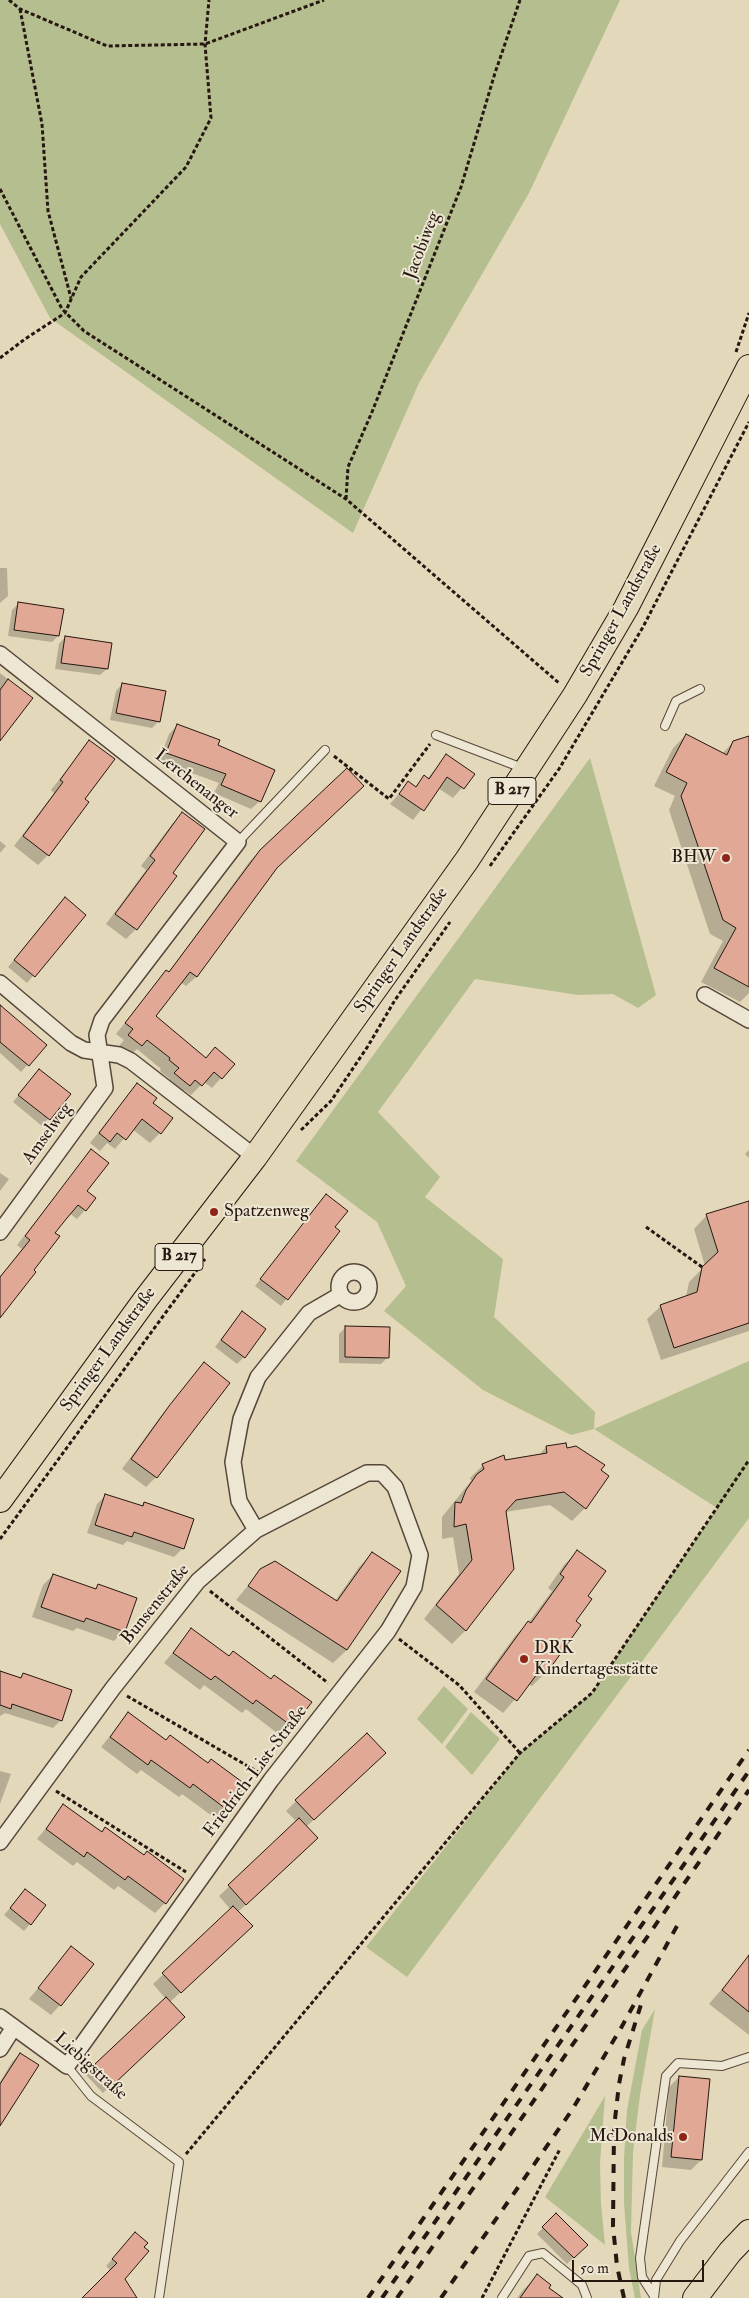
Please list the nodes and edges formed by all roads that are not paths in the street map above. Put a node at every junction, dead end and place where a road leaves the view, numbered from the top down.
1 (742, 362) edge
2 (0, 654) edge
3 (700, 688) dead end
4 (666, 726) dead end
5 (436, 735) road end
6 (325, 750) road end
7 (526, 770) junction
8 (238, 842) junction
9 (0, 984) edge
10 (705, 996) dead end
11 (749, 1020) edge
12 (98, 1052) junction
13 (255, 1157) junction
14 (0, 1232) edge
15 (340, 1295) dead end
16 (396, 1487) joint
17 (0, 1500) edge
18 (256, 1530) junction
19 (0, 1842) edge
20 (0, 2017) edge
21 (14, 2028) junction
22 (0, 2049) edge
23 (749, 2057) edge
24 (67, 2066) junction
25 (749, 2152) edge
26 (749, 2232) edge
27 (654, 2297) edge
28 (158, 2298) edge
29 (502, 2298) edge
30 (587, 2298) edge
31 (695, 2298) edge

1 - 7 main road, Springer Landstraße / B 217
2 - 8 street, Lerchenanger
3 - 4 lane
5 - 7 lane
6 - 8 lane
7 - 13 main road, Springer Landstraße / B 217
8 - 12 street, Lerchenanger
9 - 12 street
10 - 11 street
12 - 13 street
12 - 14 street, Amselweg
13 - 17 main road, Springer Landstraße / B 217
15 - 18 street
16 - 18 street, Bunsenstraße
16 - 24 street, Friedrich-List-Straße
18 - 19 street, Bunsenstraße
20 - 21 street, Liebigstraße
21 - 22 street
21 - 24 street, Liebigstraße
23 - 27 lane
24 - 28 lane, Liebigstraße
25 - 27 lane
26 - 31 main road
29 - 30 lane

